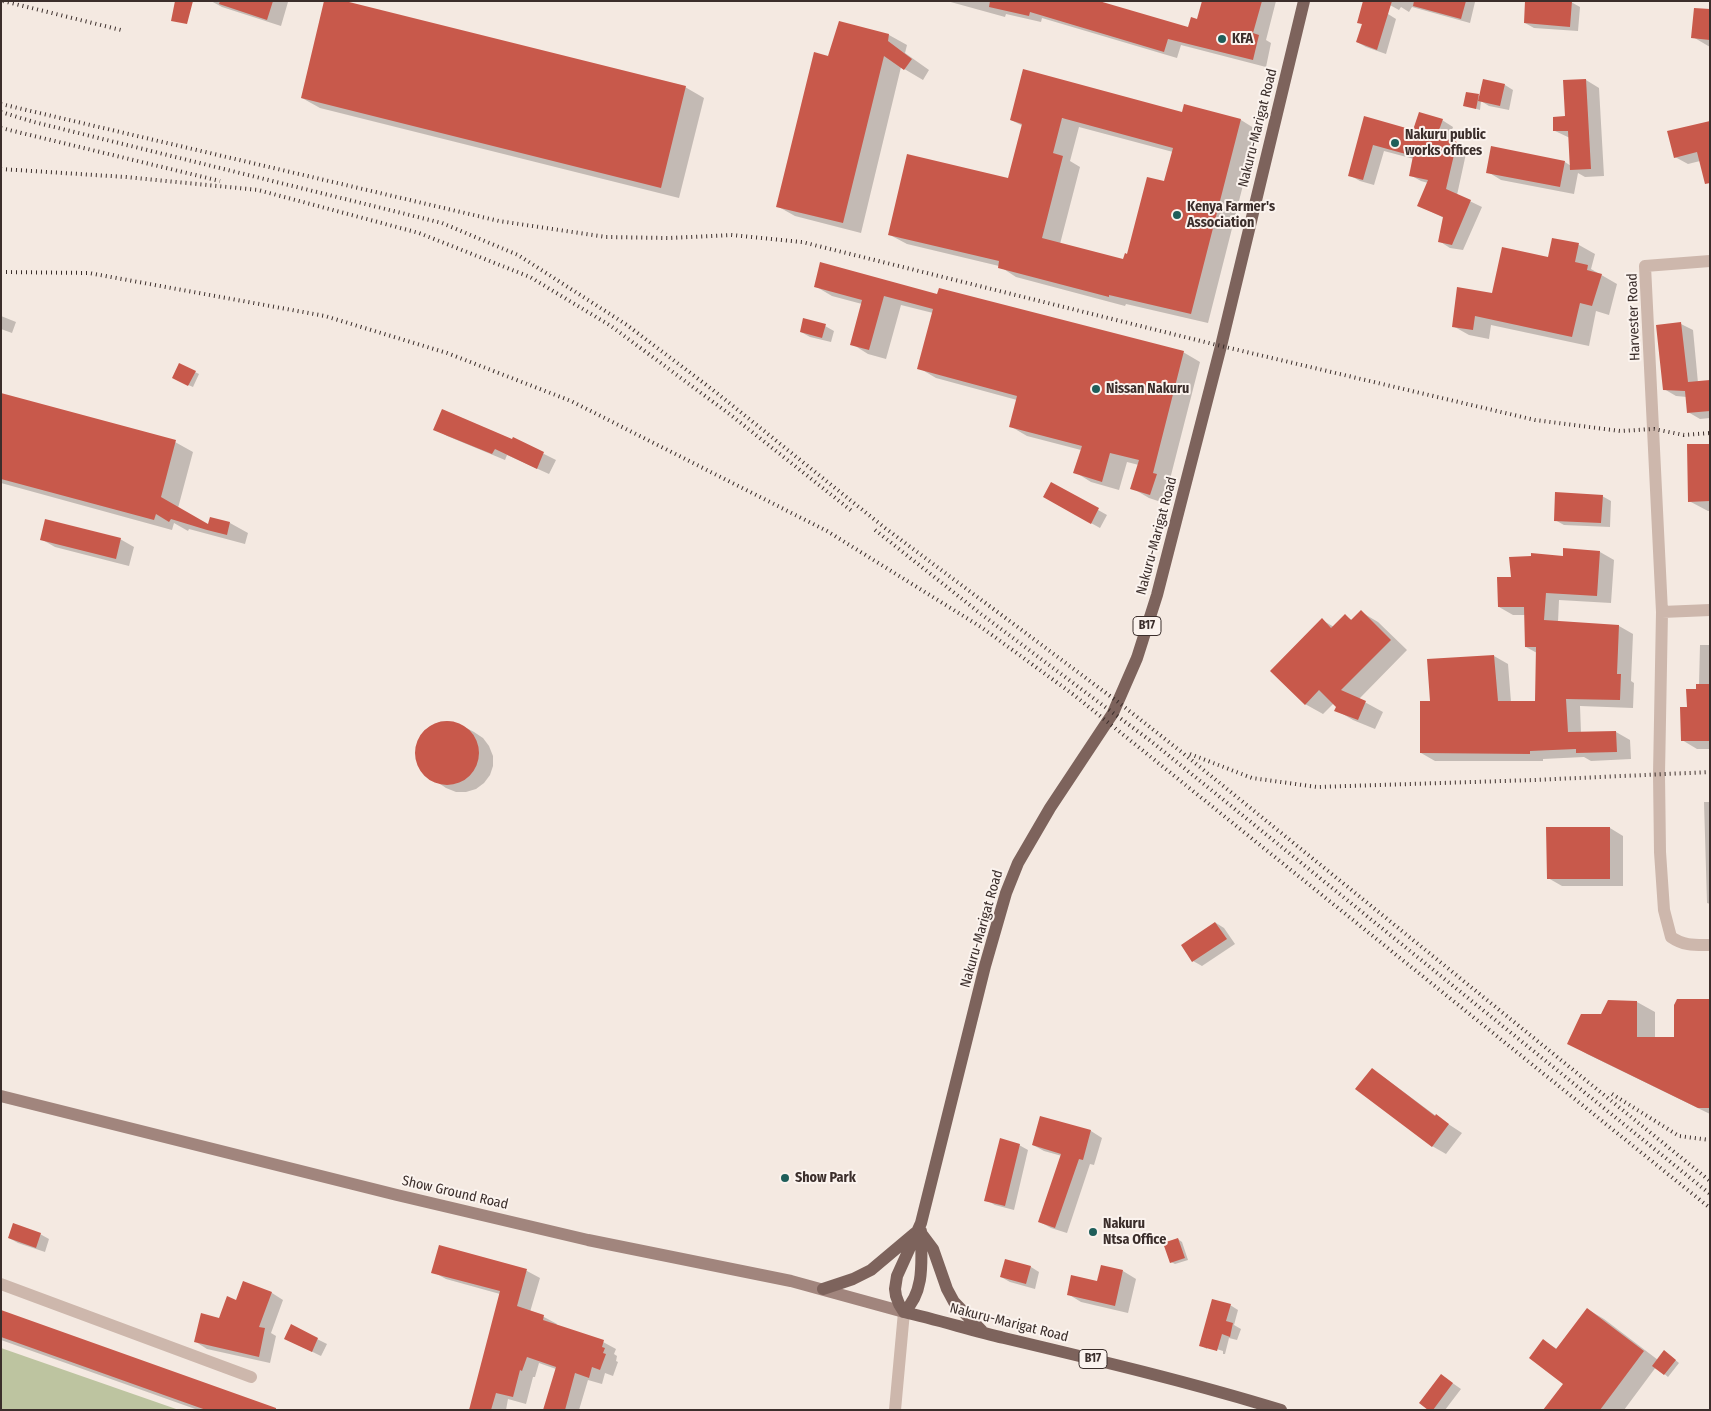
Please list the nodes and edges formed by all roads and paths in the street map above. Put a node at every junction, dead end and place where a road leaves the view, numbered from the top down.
1 (1304, 1) edge
2 (1710, 261) edge
3 (1710, 610) edge
4 (1662, 612) junction
5 (1710, 945) edge
6 (1, 1096) edge
7 (920, 1229) junction
8 (1, 1284) edge
9 (822, 1289) junction
10 (904, 1312) junction
11 (984, 1333) junction
12 (251, 1377) dead end
13 (895, 1410) edge
14 (1281, 1410) edge

1 - 7 main road, Nakuru-Marigat Road / B17
2 - 4 street, Harvester Road
3 - 4 street
4 - 5 street
6 - 9 main road, Show Ground Road
7 - 9 main road
7 - 10 main road, Nakuru-Marigat Road / B17
7 - 10 main road, Nakuru-Marigat Road / B17
7 - 11 main road
8 - 12 street
9 - 10 main road, Show Ground Road
10 - 11 main road, Nakuru-Marigat Road / B17
10 - 13 street
11 - 14 main road, Nakuru-Marigat Road / B17

